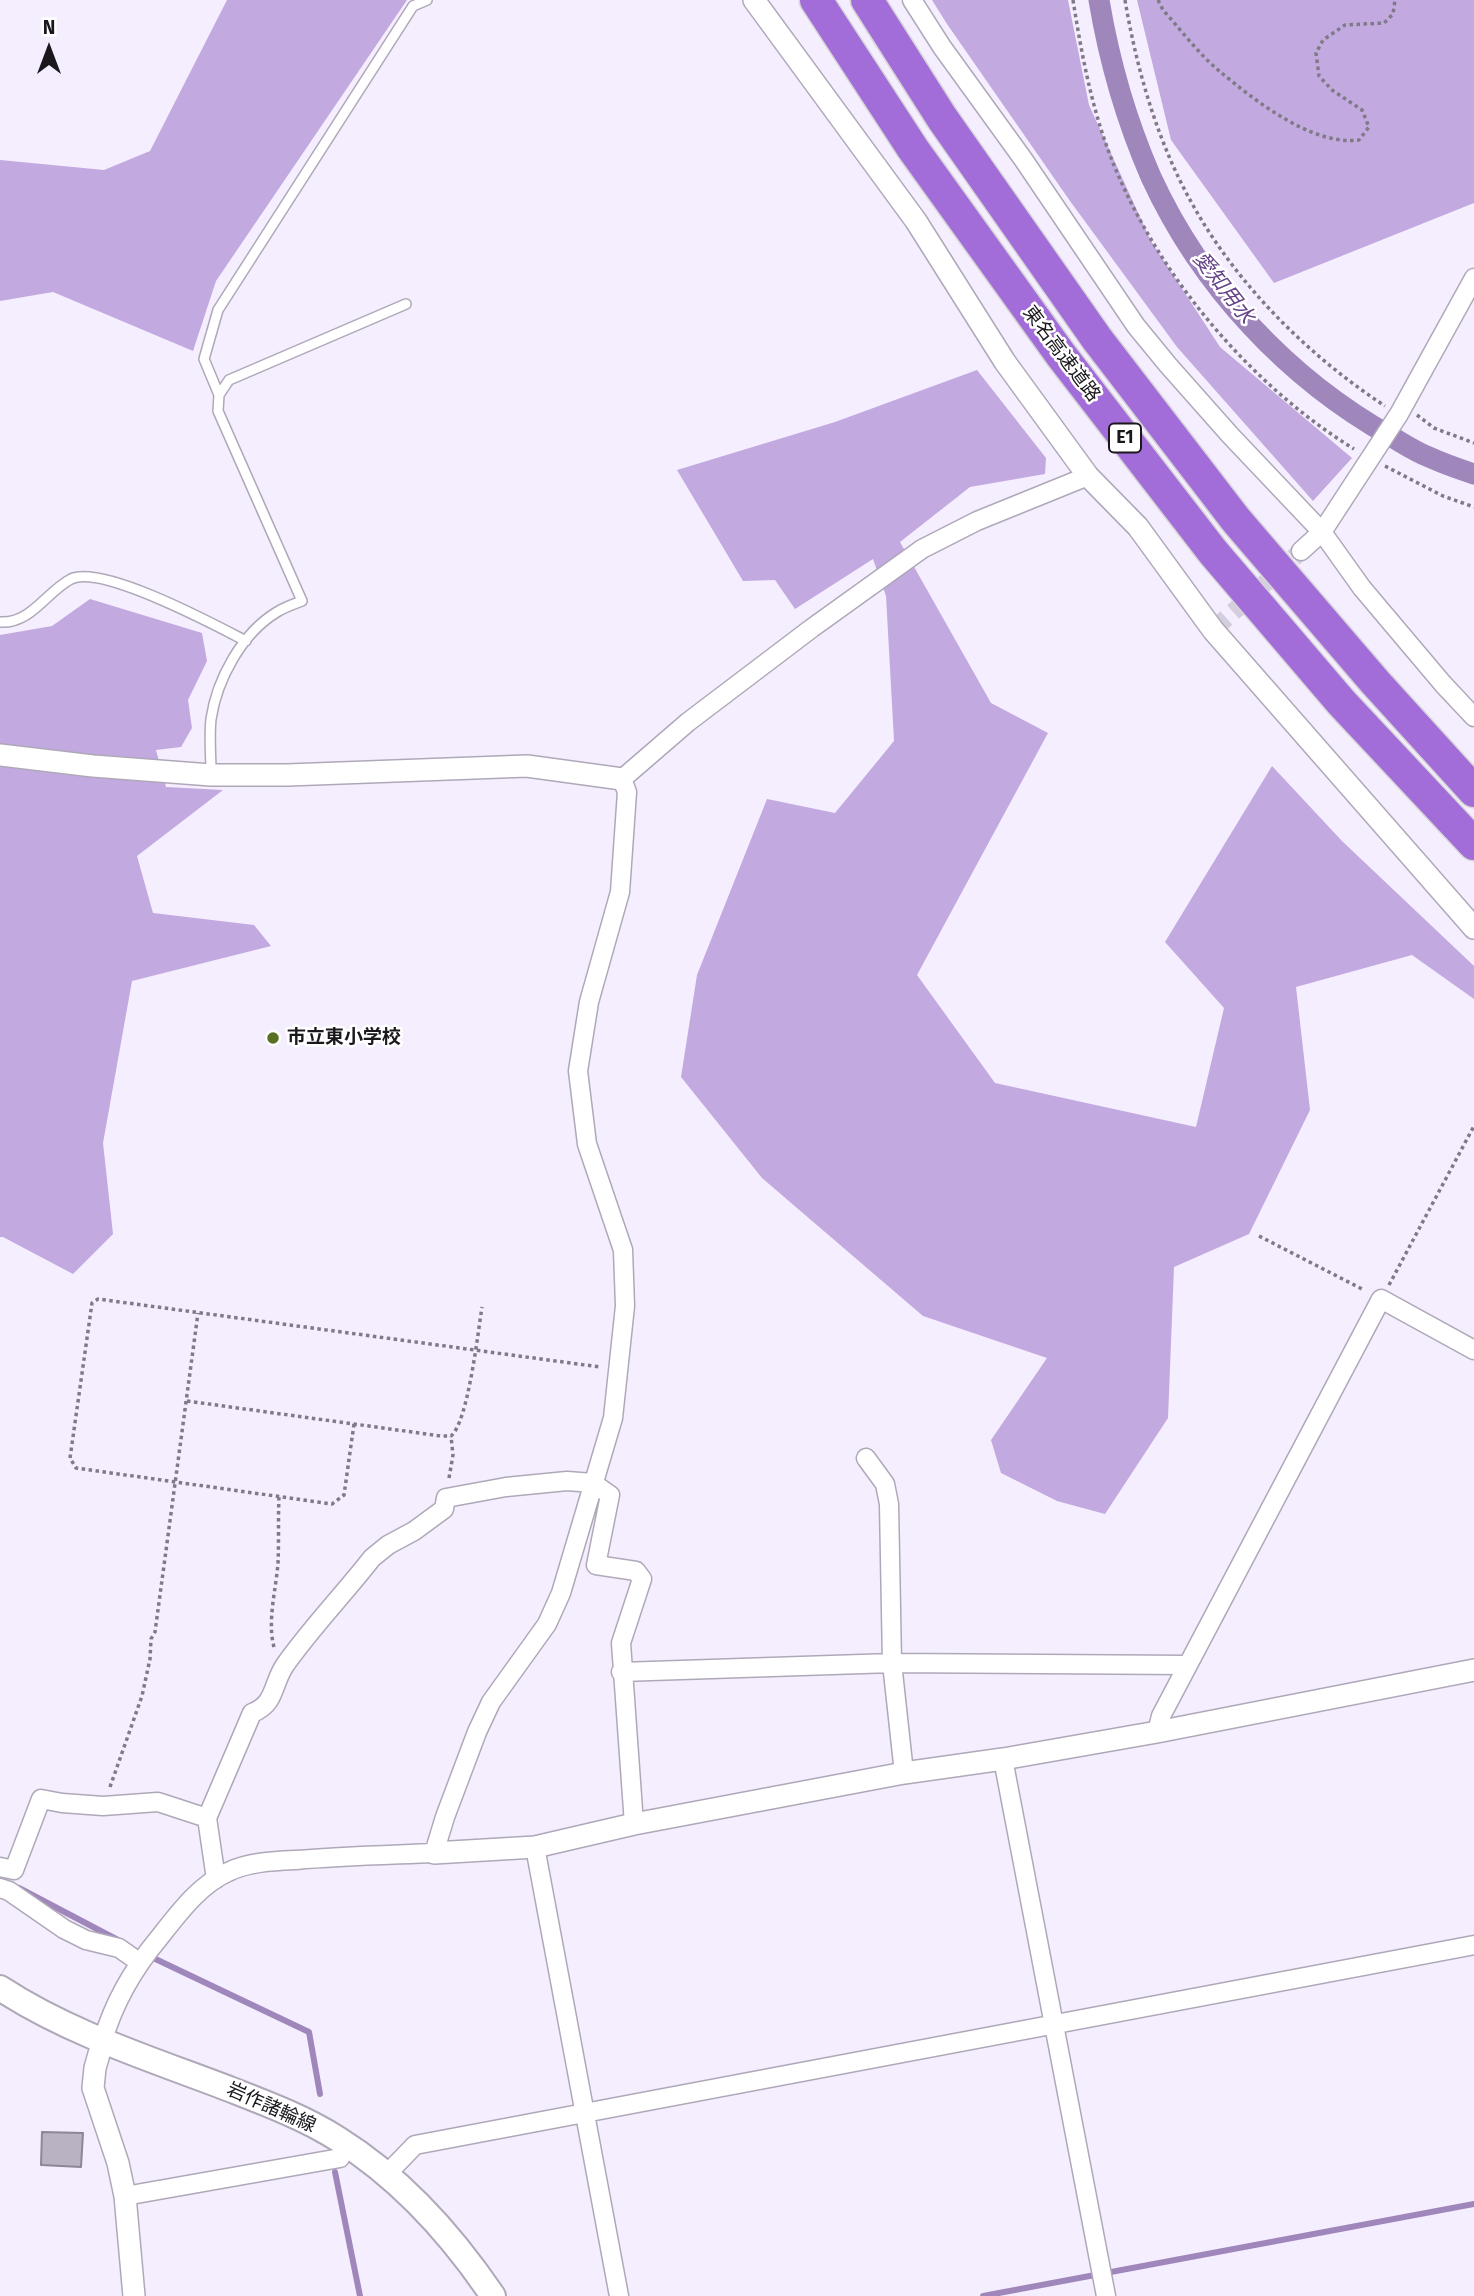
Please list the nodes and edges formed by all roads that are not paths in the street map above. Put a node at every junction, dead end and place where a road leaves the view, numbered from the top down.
1 (427, 0) edge
2 (754, 0) edge
3 (816, 0) edge
4 (867, 0) edge
5 (912, 0) edge
6 (1474, 278) edge
7 (406, 303) dead end
8 (219, 396) junction
9 (1088, 476) junction
10 (1322, 532) junction
11 (1301, 551) tunnel mouth
12 (0, 622) edge
13 (246, 640) junction
14 (1474, 717) edge
15 (0, 755) edge
16 (211, 775) junction
17 (622, 779) junction
18 (1474, 791) edge
19 (1474, 844) edge
20 (1474, 928) edge
21 (1474, 1350) edge
22 (866, 1458) dead end
23 (593, 1483) junction
24 (892, 1663) junction
25 (1187, 1665) junction
26 (1474, 1670) edge
27 (621, 1672) junction
28 (1157, 1732) junction
29 (1003, 1759) junction
30 (904, 1773) junction
31 (207, 1818) junction
32 (634, 1825) junction
33 (535, 1847) junction
34 (435, 1853) junction
35 (0, 1867) edge
36 (216, 1879) junction
37 (0, 1888) edge
38 (1474, 1945) edge
39 (139, 1962) junction
40 (0, 1988) edge
41 (1053, 2023) junction
42 (103, 2040) junction
43 (583, 2113) junction
44 (340, 2158) dead end
45 (386, 2175) junction
46 (125, 2196) junction
47 (134, 2296) edge
48 (493, 2296) edge
49 (619, 2296) edge
50 (1106, 2296) edge

1 - 8 lane
2 - 9 street
3 - 19 highway, 東名高速道路 / E1
4 - 18 highway, 東名高速道路 / E1
5 - 10 street
6 - 10 street
7 - 8 lane
8 - 13 lane
9 - 17 street
9 - 20 street
10 - 11 street
10 - 14 street
12 - 13 lane
13 - 16 lane
15 - 16 street
16 - 17 street
17 - 23 street
21 - 25 street
22 - 24 street
23 - 27 street
23 - 31 street
23 - 34 street
24 - 25 street
24 - 27 street
24 - 30 street
25 - 28 street
26 - 28 street
27 - 32 street
28 - 29 street
29 - 30 street
29 - 41 street
30 - 32 street
31 - 35 street
31 - 36 street
32 - 33 street
33 - 34 street
33 - 43 street
34 - 36 street
36 - 39 street
37 - 39 street
38 - 41 street
39 - 42 street
40 - 42 main road, 岩作諸輪線
41 - 43 street
41 - 50 street
42 - 45 main road, 岩作諸輪線
42 - 46 street
43 - 45 street
43 - 49 street
44 - 46 street
45 - 48 main road, 岩作諸輪線
46 - 47 street

